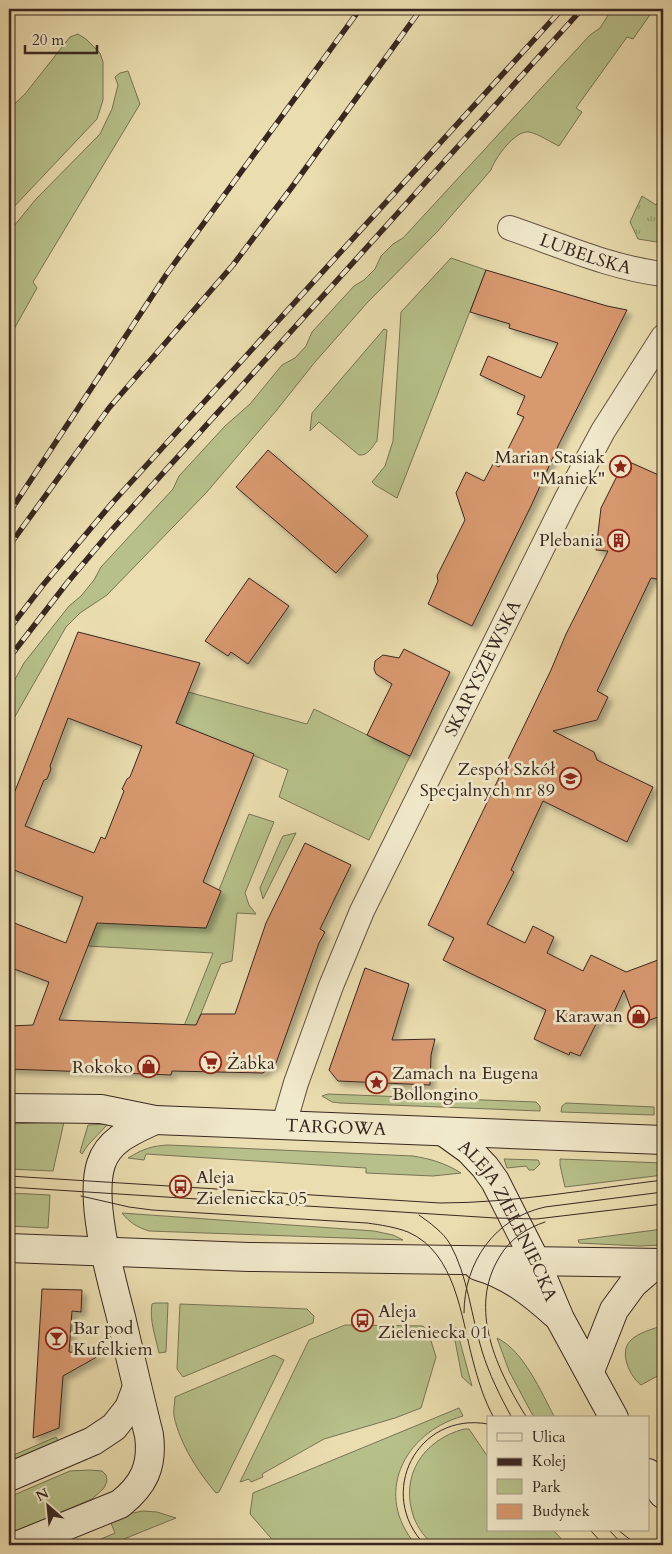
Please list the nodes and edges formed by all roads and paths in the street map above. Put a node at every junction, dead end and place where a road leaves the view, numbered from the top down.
1 (510, 228) dead end
2 (663, 274) edge
3 (663, 337) edge
4 (9, 1108) edge
5 (155, 1120) junction
6 (284, 1124) junction
7 (444, 1132) junction
8 (663, 1140) edge
9 (9, 1248) edge
10 (105, 1252) junction
11 (458, 1260) junction
12 (536, 1262) junction
13 (660, 1264) edge
14 (560, 1319) junction
15 (590, 1371) junction
16 (137, 1387) junction
17 (613, 1416) edge
18 (650, 1476) edge
19 (9, 1477) edge
20 (663, 1494) edge
21 (19, 1545) edge

1 - 2 street, LUBELSKA
3 - 6 street, SKARYSZEWSKA
4 - 5 street, TARGOWA
5 - 6 street, TARGOWA
5 - 10 street
6 - 7 street, TARGOWA
7 - 8 street, TARGOWA
7 - 12 street, ALEJA ZIELENIECKA
9 - 10 street
10 - 11 street
10 - 16 street
11 - 12 street
11 - 14 street, ALEJA ZIELENIECKA
12 - 13 street
12 - 14 street, ALEJA ZIELENIECKA
13 - 15 street
14 - 15 street, ALEJA ZIELENIECKA
15 - 17 street, ALEJA ZIELENIECKA
16 - 19 street
16 - 21 street
18 - 20 street

